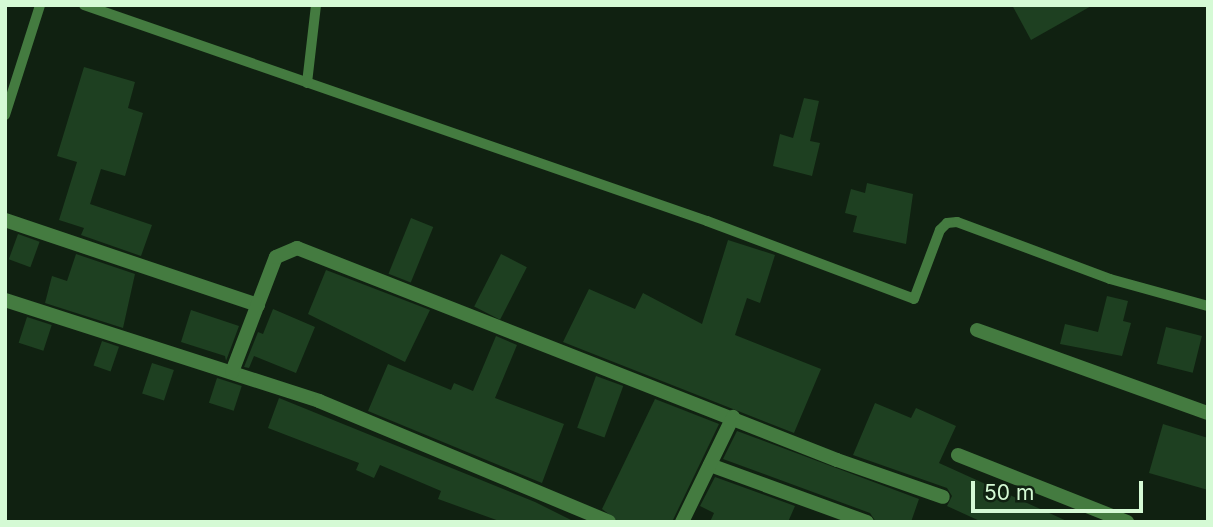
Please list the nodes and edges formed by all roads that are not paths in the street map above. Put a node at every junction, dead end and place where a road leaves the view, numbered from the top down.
1 (40, 5) edge
2 (84, 5) edge
3 (316, 5) edge
4 (307, 83) junction
5 (5, 115) edge
6 (5, 220) edge
7 (5, 300) edge
8 (258, 305) junction
9 (1208, 306) edge
10 (977, 330) dead end
11 (232, 372) junction
12 (1208, 413) edge
13 (733, 417) junction
14 (958, 455) dead end
15 (710, 465) junction
16 (943, 497) dead end
17 (609, 522) edge
18 (682, 522) edge
19 (867, 522) edge
20 (1127, 522) edge

1 - 5 lane
2 - 4 lane
3 - 4 lane
4 - 9 lane
6 - 8 street
7 - 11 street
8 - 11 street
8 - 13 street
10 - 12 street
11 - 17 street
13 - 15 street
13 - 16 street
14 - 20 street
15 - 18 street
15 - 19 street

